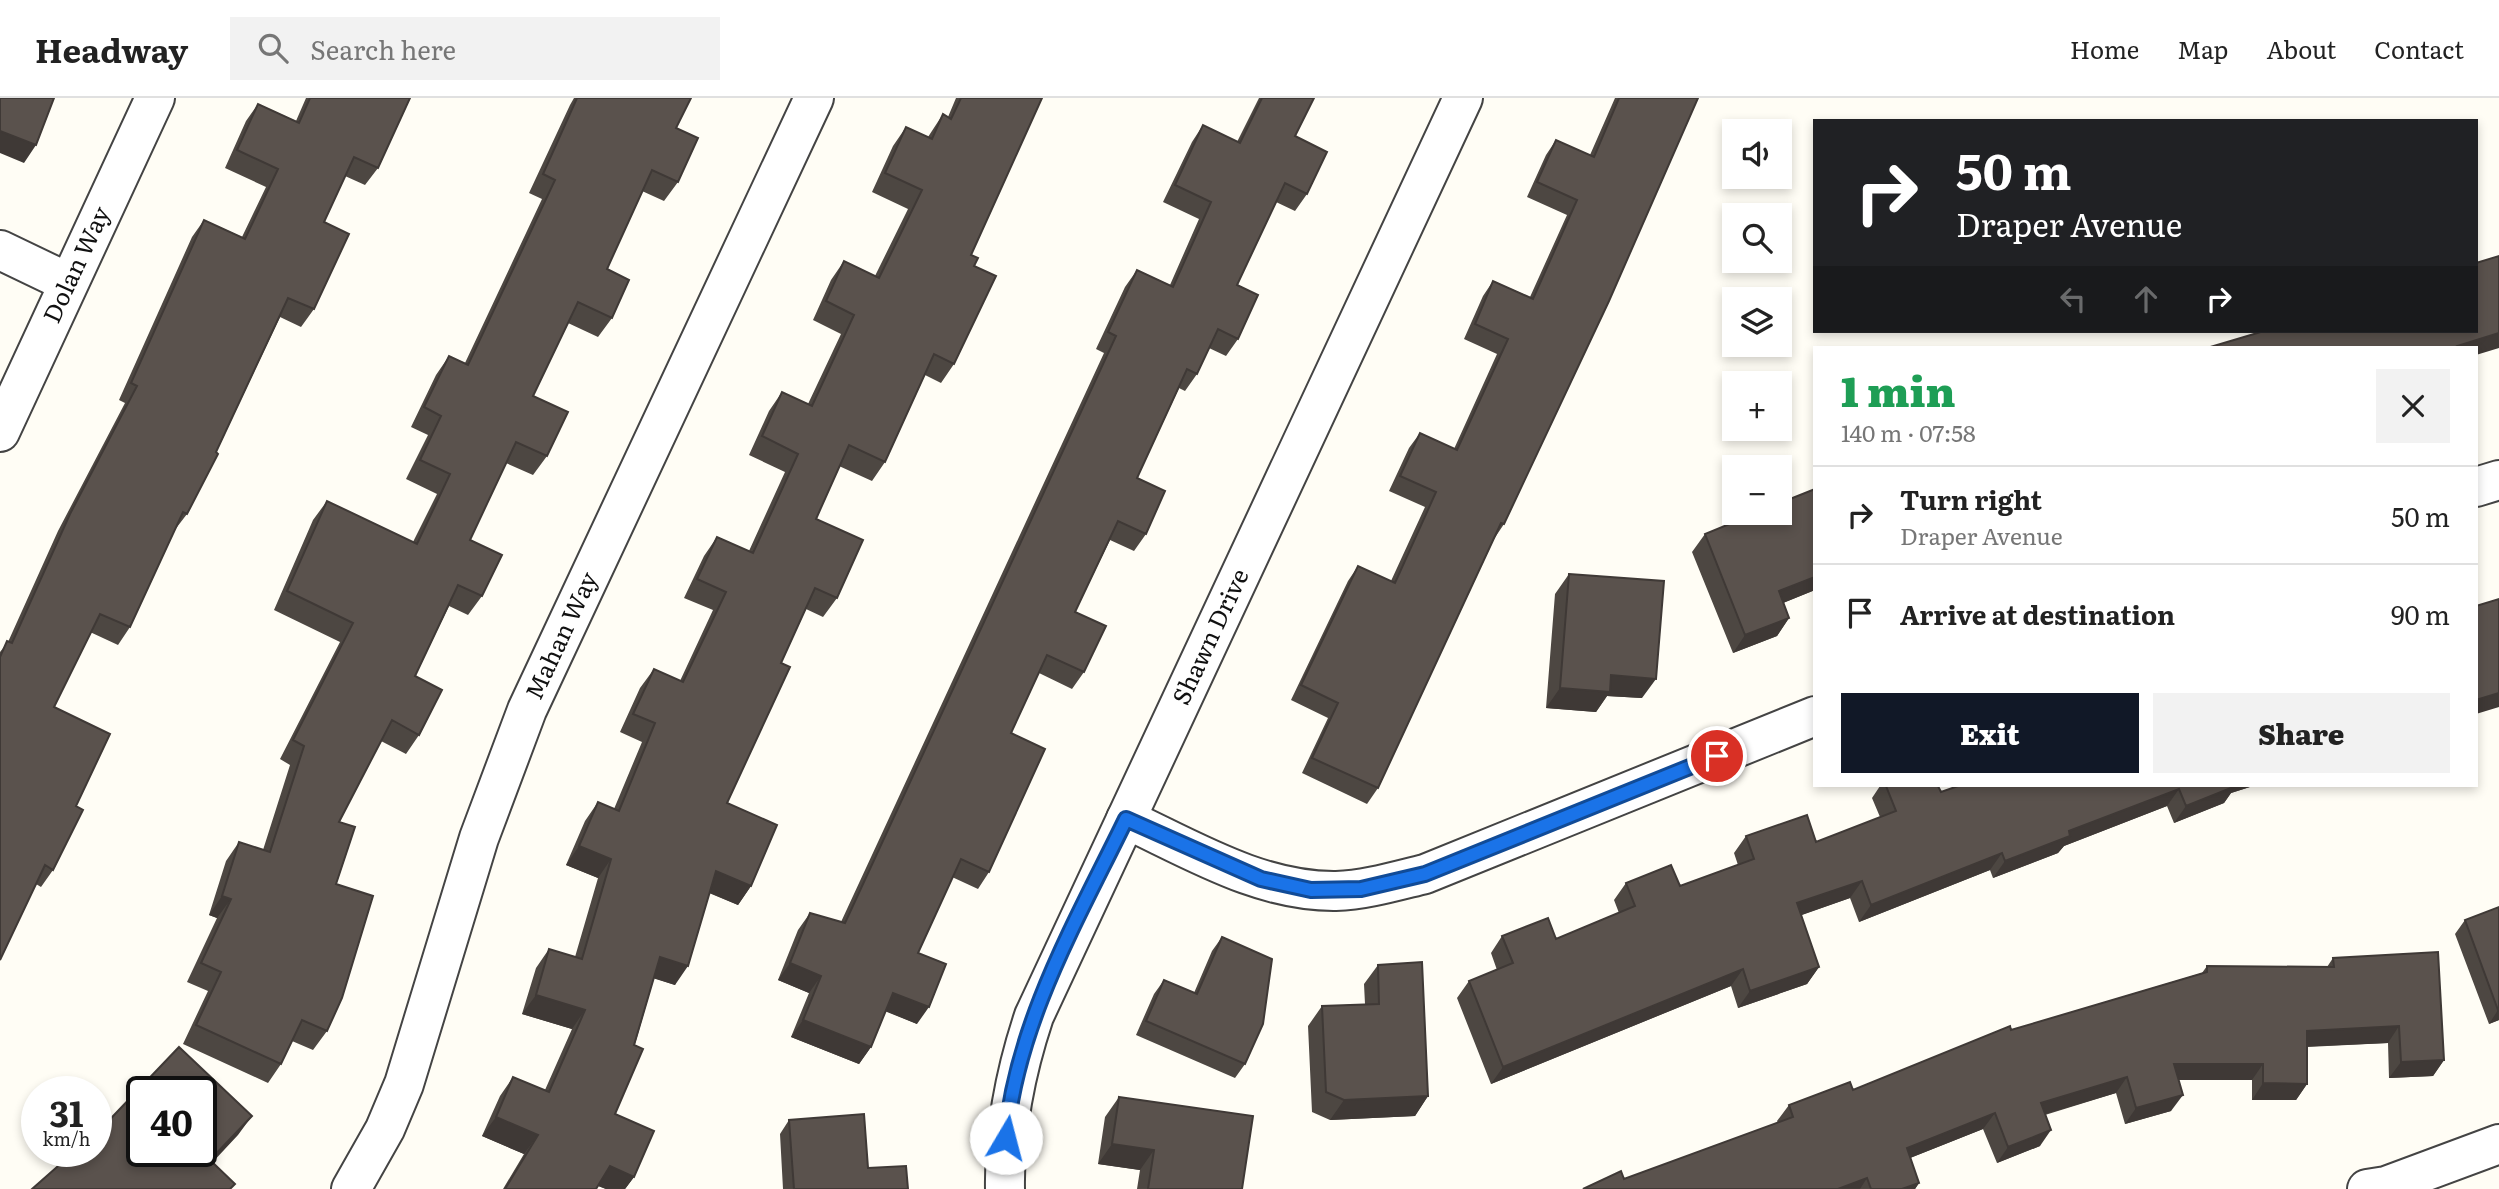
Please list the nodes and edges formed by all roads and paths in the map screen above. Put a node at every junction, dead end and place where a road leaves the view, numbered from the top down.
1 (155, 98) edge
2 (814, 98) edge
3 (1463, 98) edge
4 (0, 250) edge
5 (69, 283) junction
6 (0, 432) edge
7 (2499, 480) edge
8 (2478, 486) edge
9 (1813, 717) edge
10 (1126, 819) junction
11 (2499, 1144) edge
12 (351, 1189) edge
13 (1006, 1189) edge
14 (2367, 1189) edge

1 - 5 street, Dolan Way
2 - 12 street, Mahan Way
3 - 10 street, Shawn Drive
4 - 5 street
5 - 6 street, Dolan Way
7 - 8 street
9 - 10 street
10 - 13 street, Shawn Drive
11 - 14 street

